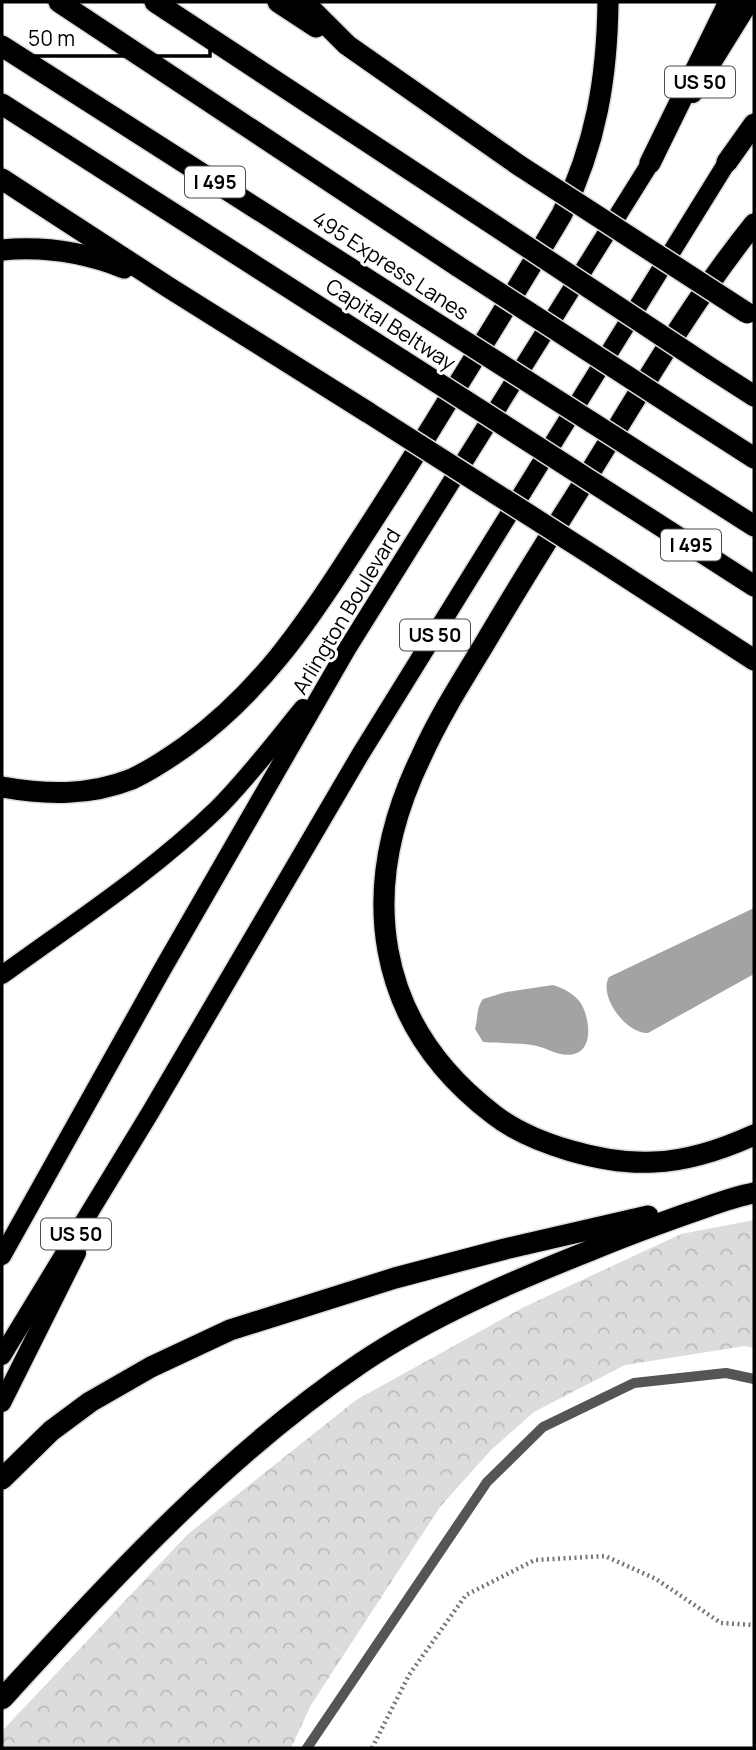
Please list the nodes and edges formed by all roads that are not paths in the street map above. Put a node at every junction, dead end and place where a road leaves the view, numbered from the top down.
1 (60, 2) edge
2 (155, 2) edge
3 (278, 2) edge
4 (304, 2) edge
5 (608, 2) edge
6 (729, 2) edge
7 (750, 2) edge
8 (2, 46) edge
9 (2, 103) edge
10 (452, 117) junction
11 (754, 117) edge
12 (754, 124) edge
13 (727, 162) junction
14 (650, 163) junction
15 (2, 179) edge
16 (754, 224) edge
17 (2, 250) edge
18 (168, 287) junction
19 (751, 315) edge
20 (754, 396) edge
21 (754, 458) edge
22 (754, 526) edge
23 (754, 586) edge
24 (347, 649) junction
25 (754, 660) edge
26 (2, 787) edge
27 (2, 975) edge
28 (150, 1113) junction
29 (754, 1135) edge
30 (750, 1193) edge
31 (2, 1256) edge
32 (2, 1356) edge
33 (754, 1379) edge
34 (2, 1403) edge
35 (2, 1479) edge
36 (2, 1699) edge
37 (307, 1748) edge

1 - 21 highway, 495 Express Lanes, bridge
2 - 20 highway, bridge
3 - 10 highway
4 - 10 highway
5 - 26 highway
6 - 14 highway
7 - 14 main road, Arlington Boulevard / US 50
8 - 22 highway, 495 Express Lanes / I 495, bridge
9 - 23 highway, Capital Beltway / I 495, bridge
10 - 19 highway, bridge
11 - 13 main road, US 50
12 - 13 highway
13 - 28 main road, US 50
14 - 24 main road, Arlington Boulevard / US 50
15 - 18 highway
16 - 29 highway
17 - 18 highway
18 - 25 highway, bridge
24 - 27 main road
24 - 31 main road, Arlington Boulevard / US 50
28 - 32 main road, US 50
28 - 34 main road
30 - 35 highway
30 - 36 highway
33 - 37 lane

